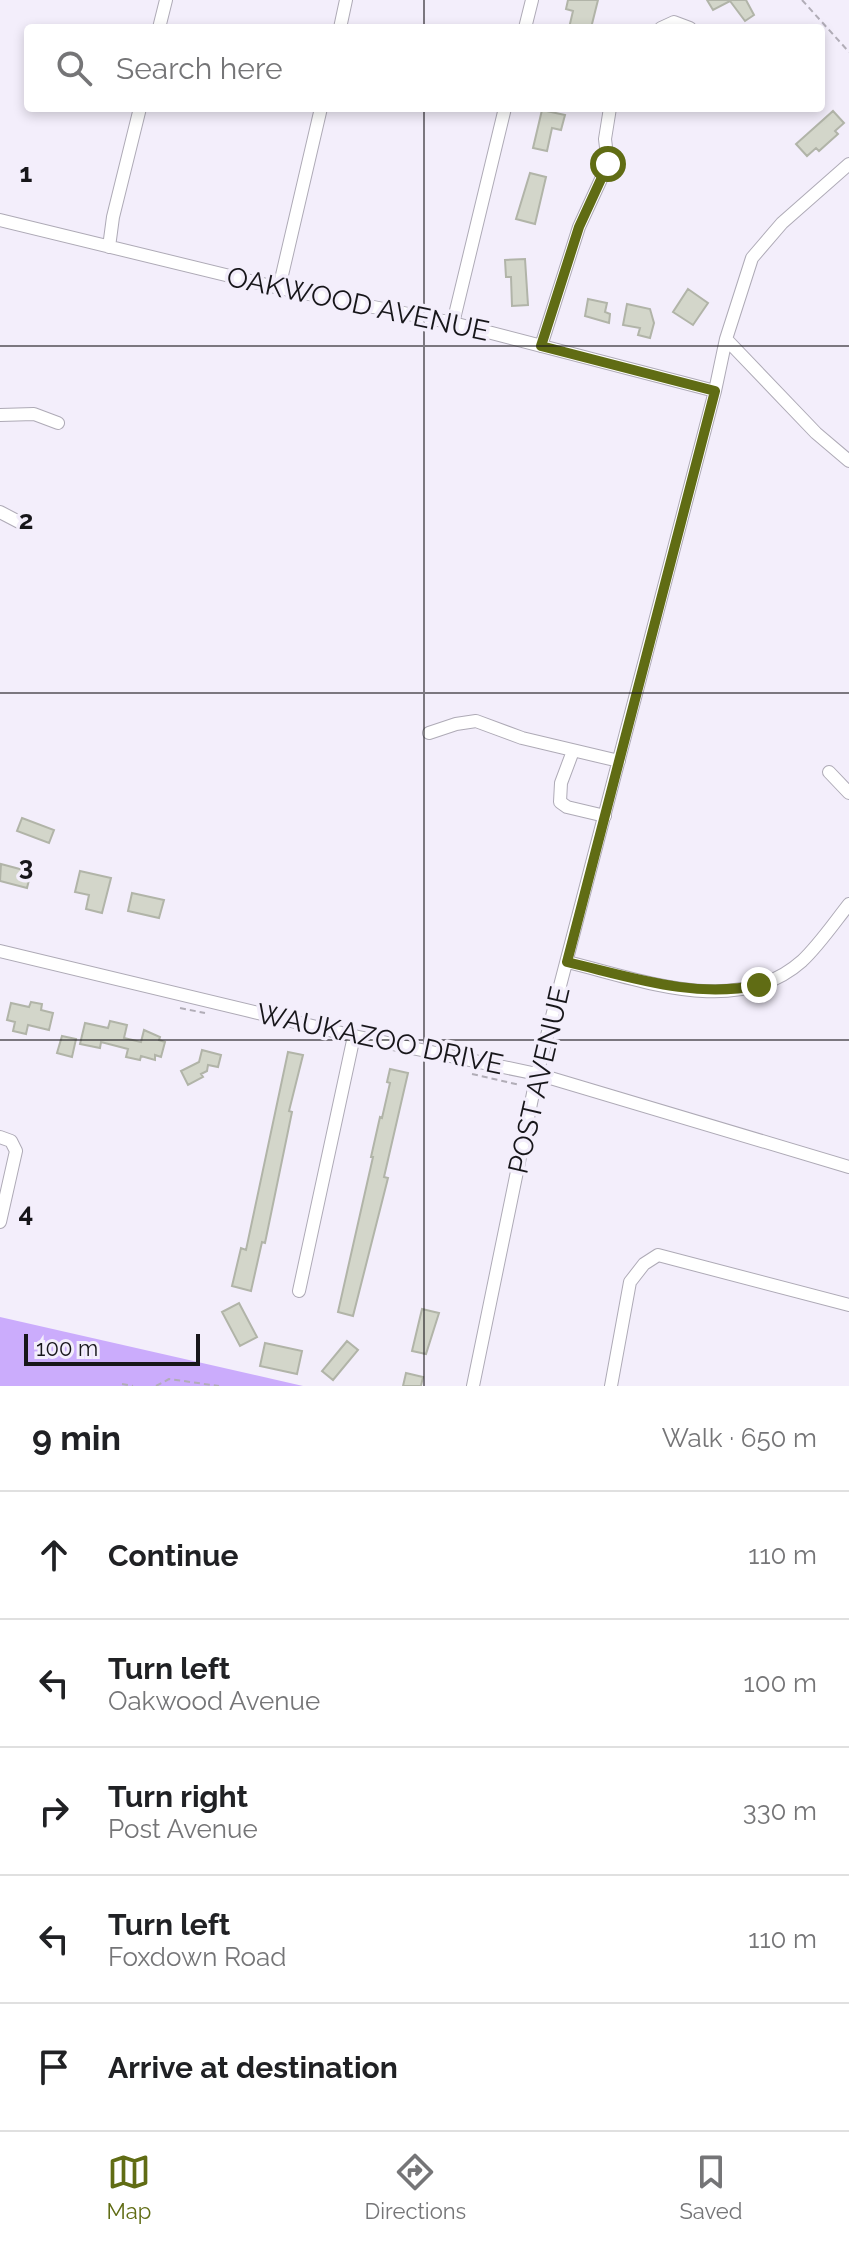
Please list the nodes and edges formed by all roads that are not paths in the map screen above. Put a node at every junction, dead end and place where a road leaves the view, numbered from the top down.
1 (166, 0) edge
2 (346, 0) edge
3 (532, 0) edge
4 (160, 24) edge
5 (341, 24) edge
6 (526, 24) edge
7 (139, 112) edge
8 (320, 112) edge
9 (504, 112) edge
10 (609, 112) edge
11 (849, 164) edge
12 (0, 220) edge
13 (109, 247) junction
14 (279, 288) junction
15 (453, 323) junction
16 (726, 339) junction
17 (541, 346) junction
18 (715, 391) junction
19 (0, 415) edge
20 (58, 423) dead end
21 (849, 461) edge
22 (0, 512) edge
23 (21, 523) dead end
24 (429, 733) dead end
25 (573, 751) junction
26 (619, 761) junction
27 (829, 772) dead end
28 (849, 793) edge
29 (605, 816) junction
30 (849, 904) edge
31 (0, 951) edge
32 (567, 962) junction
33 (354, 1036) junction
34 (537, 1074) junction
35 (0, 1137) edge
36 (849, 1167) edge
37 (0, 1222) edge
38 (299, 1291) dead end
39 (849, 1305) edge
40 (473, 1386) edge
41 (611, 1386) edge

1 - 4 street
2 - 5 street
3 - 6 street
7 - 13 street
8 - 14 street
9 - 15 street
10 - 17 street
11 - 16 street, POST AVENUE
12 - 13 street, OAKWOOD AVENUE
13 - 14 street, OAKWOOD AVENUE
14 - 15 street, OAKWOOD AVENUE
15 - 17 street, OAKWOOD AVENUE
16 - 18 street, POST AVENUE
16 - 21 street
17 - 18 street, OAKWOOD AVENUE
18 - 26 street, POST AVENUE
19 - 20 street
22 - 23 street
24 - 25 street
25 - 26 street
25 - 29 street
26 - 29 street, POST AVENUE
27 - 28 street
29 - 32 street, POST AVENUE
30 - 32 street
31 - 33 street, WAUKAZOO DRIVE
32 - 34 street, POST AVENUE
33 - 34 street, WAUKAZOO DRIVE
33 - 38 street
34 - 36 street, WAUKAZOO DRIVE
34 - 40 street, POST AVENUE
35 - 37 street
39 - 41 street

